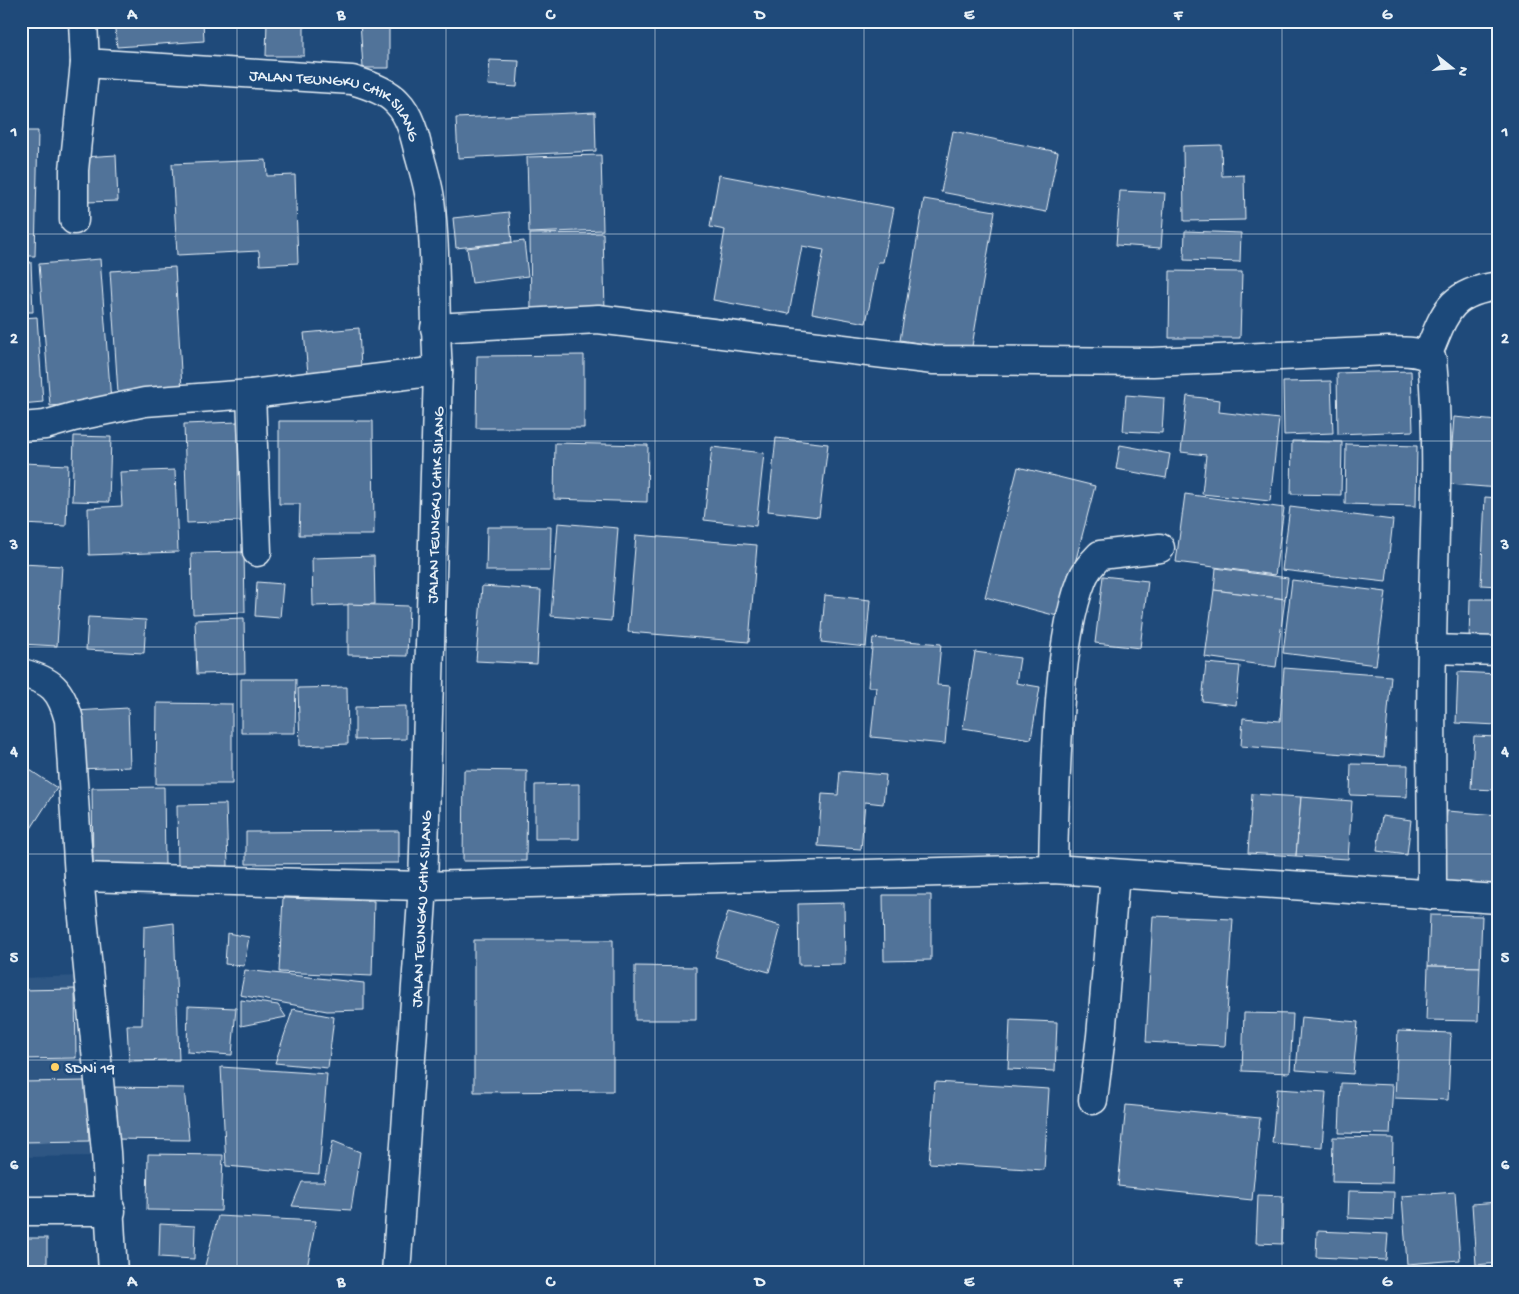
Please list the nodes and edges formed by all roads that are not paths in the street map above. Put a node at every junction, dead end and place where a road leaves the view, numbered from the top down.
1 (83, 21) edge
2 (85, 63) junction
3 (74, 220) dead end
4 (1498, 286) edge
5 (435, 328) junction
6 (1427, 356) junction
7 (438, 371) junction
8 (251, 394) junction
9 (21, 427) edge
10 (1160, 548) dead end
11 (257, 552) dead end
12 (1432, 649) junction
13 (1498, 651) edge
14 (21, 673) edge
15 (1053, 869) junction
16 (1115, 874) junction
17 (79, 877) junction
18 (423, 886) junction
19 (1432, 895) junction
20 (1498, 899) edge
21 (1092, 1100) dead end
22 (21, 1211) edge
23 (111, 1211) junction
24 (113, 1273) edge
25 (396, 1273) edge

1 - 2 street
2 - 3 street
2 - 5 street, JALAN TEUNGKU CHIK SILANG
4 - 6 street
5 - 6 street
5 - 7 street, JALAN TEUNGKU CHIK SILANG
6 - 12 street
7 - 8 street
7 - 18 street, JALAN TEUNGKU CHIK SILANG
8 - 9 street
8 - 11 street
10 - 15 street
12 - 13 street
12 - 19 street
14 - 17 street
15 - 16 street
15 - 18 street
16 - 19 street
16 - 21 street
17 - 18 street
17 - 23 street
18 - 25 street, JALAN TEUNGKU CHIK SILANG
19 - 20 street
22 - 23 street
23 - 24 street

